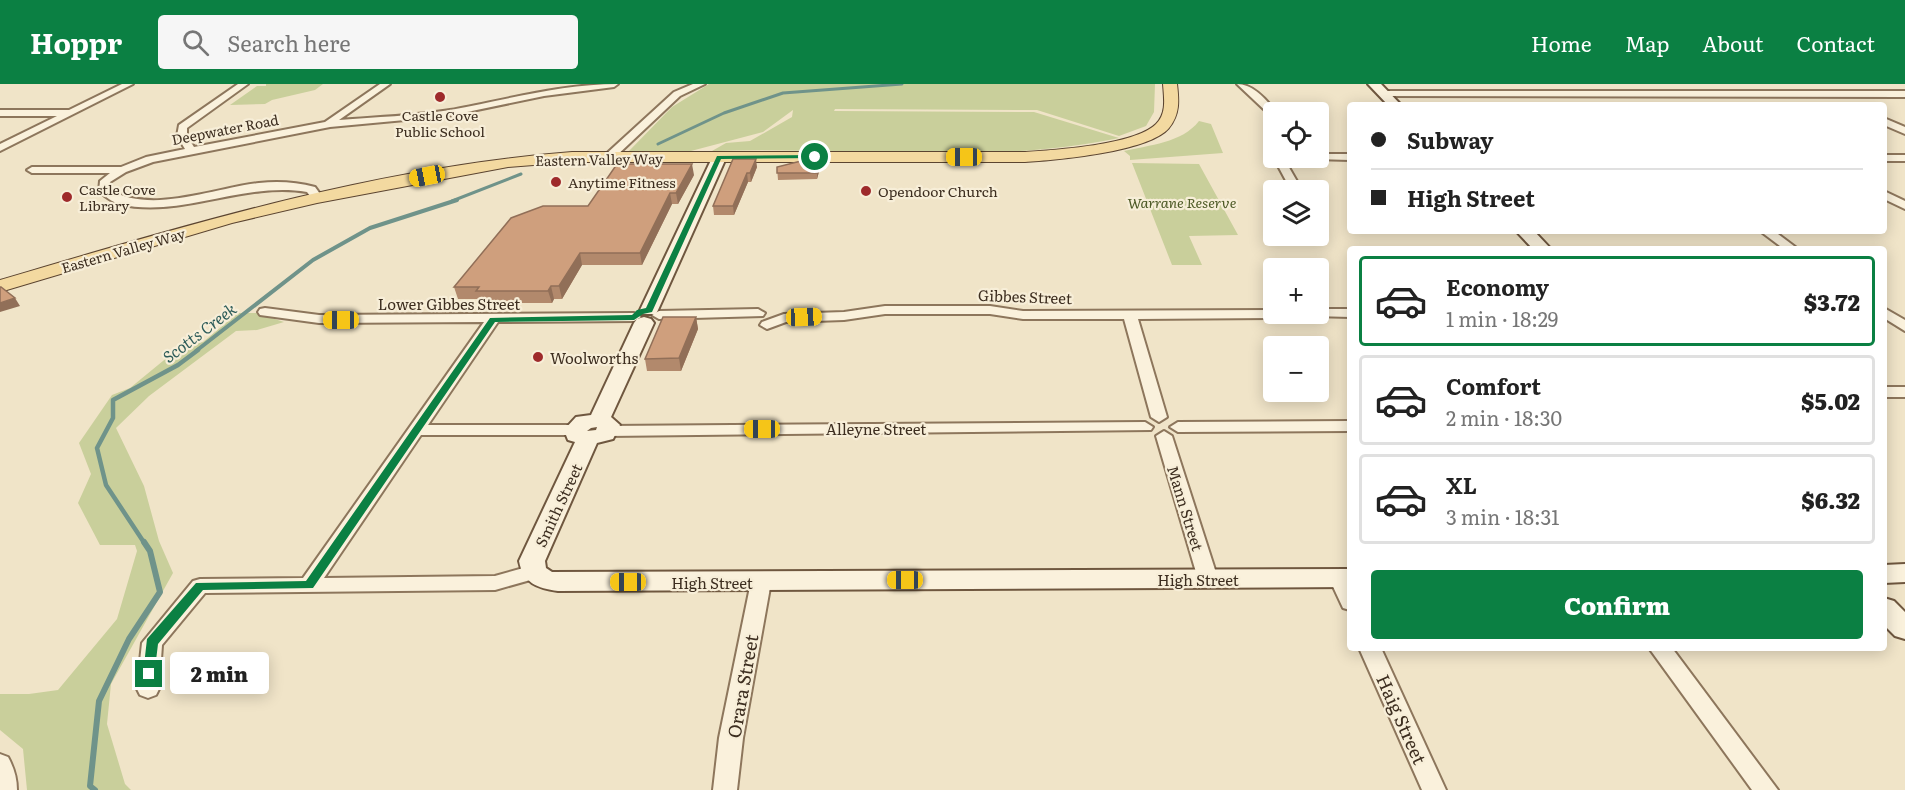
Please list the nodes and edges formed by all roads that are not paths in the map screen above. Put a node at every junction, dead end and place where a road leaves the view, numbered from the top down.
1 (126, 84) edge
2 (244, 84) edge
3 (386, 84) edge
4 (614, 84) edge
5 (701, 84) edge
6 (1170, 84) edge
7 (1241, 84) edge
8 (1260, 84) edge
9 (1374, 84) edge
10 (1686, 84) edge
11 (1797, 84) edge
12 (590, 85) edge
13 (1384, 94) junction
14 (1570, 94) junction
15 (1704, 94) junction
16 (1822, 94) junction
17 (1905, 94) edge
18 (1263, 102) edge
19 (1265, 102) edge
20 (1392, 102) edge
21 (1582, 102) edge
22 (1842, 102) edge
23 (72, 112) junction
24 (0, 113) edge
25 (1887, 122) edge
26 (330, 124) junction
27 (1905, 131) edge
28 (0, 148) edge
29 (190, 151) junction
30 (609, 157) junction
31 (1329, 157) edge
32 (1347, 157) edge
33 (719, 158) junction
34 (1887, 158) edge
35 (1905, 158) edge
36 (32, 170) dead end
37 (122, 170) junction
38 (1887, 196) edge
39 (317, 198) junction
40 (1905, 206) edge
41 (1527, 234) edge
42 (1770, 234) edge
43 (1540, 246) edge
44 (1788, 246) edge
45 (0, 286) edge
46 (265, 312) dead end
47 (1329, 313) edge
48 (1347, 313) edge
49 (1130, 314) junction
50 (1263, 314) edge
51 (1887, 314) edge
52 (647, 316) junction
53 (493, 319) junction
54 (762, 319) joint
55 (1905, 327) edge
56 (1887, 392) edge
57 (1905, 392) edge
58 (1159, 417) junction
59 (1347, 426) edge
60 (1144, 427) junction
61 (416, 430) junction
62 (593, 430) junction
63 (1171, 432) junction
64 (534, 572) junction
65 (1905, 573) edge
66 (1887, 574) edge
67 (1344, 578) edge
68 (1208, 579) junction
69 (761, 582) junction
70 (309, 585) junction
71 (1887, 611) edge
72 (1905, 629) edge
73 (1371, 651) edge
74 (1662, 651) edge
75 (148, 689) dead end
76 (0, 764) edge
77 (5, 790) edge
78 (725, 790) edge
79 (1434, 790) edge
80 (1766, 790) edge

1 - 23 street
2 - 29 street
3 - 26 street
4 - 12 street, Deepwater Road
5 - 30 street
6 - 33 main road, Eastern Valley Way
7 - 18 street
8 - 19 street
9 - 13 street
10 - 15 street
11 - 16 street
12 - 26 street, Deepwater Road
13 - 14 street
13 - 20 street
14 - 15 street
14 - 21 street
15 - 16 street
16 - 17 street
16 - 22 street
23 - 24 street
23 - 28 street
25 - 27 street
26 - 29 street, Deepwater Road
29 - 37 street, Deepwater Road
30 - 33 main road, Eastern Valley Way
30 - 39 main road, Eastern Valley Way
31 - 32 street
33 - 52 street, Smith Street
34 - 35 street
36 - 37 street
37 - 39 street, Deepwater Road
38 - 40 street
39 - 45 main road, Eastern Valley Way
41 - 43 street
42 - 44 street
46 - 53 street, Lower Gibbes Street
47 - 48 street
49 - 50 street, Gibbes Street
49 - 54 street, Gibbes Street
49 - 58 street
51 - 55 street
52 - 53 street, Lower Gibbes Street
52 - 54 street, Lower Gibbes Street
52 - 62 street, Smith Street
53 - 61 street
56 - 57 street
58 - 60 street
58 - 63 street
59 - 63 street
60 - 62 street, Alleyne Street
60 - 63 street
61 - 62 street, Alleyne Street
61 - 70 street
62 - 64 street, Smith Street
63 - 68 street, Mann Street
64 - 69 street, High Street
64 - 70 street
65 - 66 street
67 - 68 street, High Street
68 - 69 street, High Street
69 - 78 street, Orara Street
70 - 75 street
71 - 72 street
73 - 79 street, Haig Street
74 - 80 street
76 - 77 street

